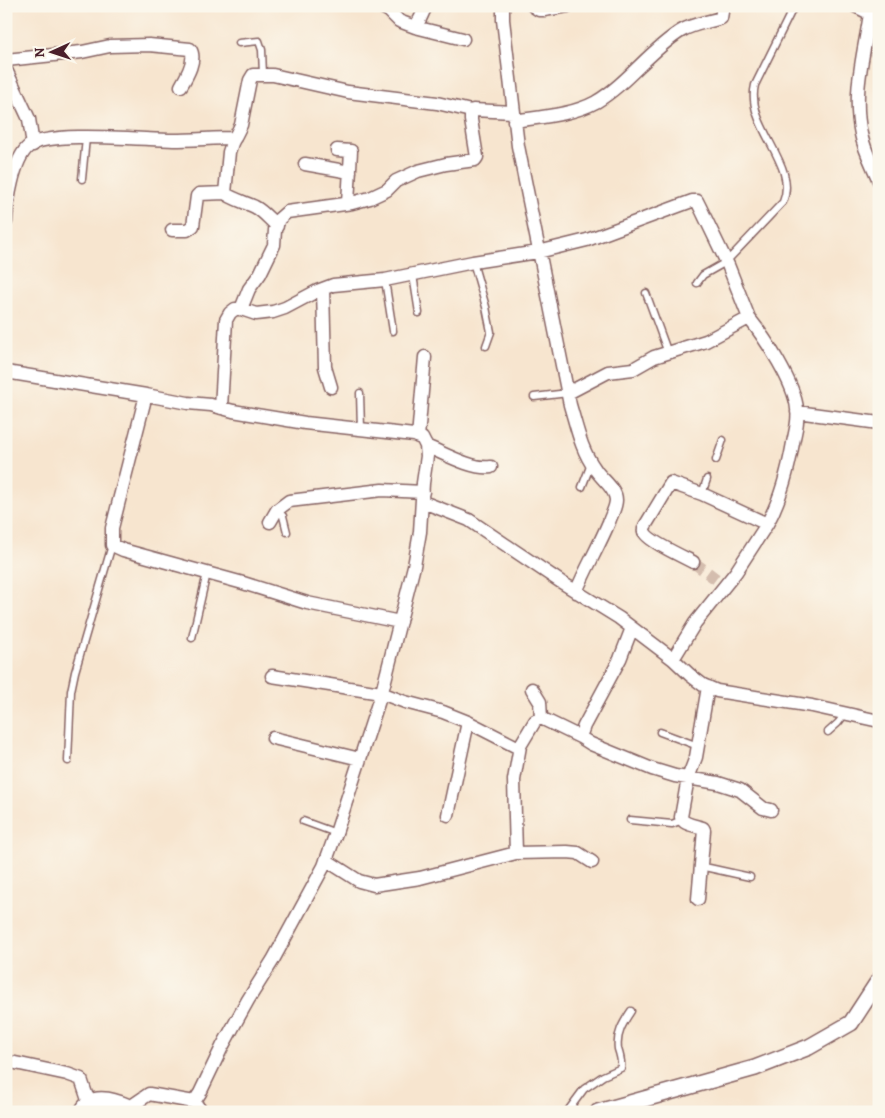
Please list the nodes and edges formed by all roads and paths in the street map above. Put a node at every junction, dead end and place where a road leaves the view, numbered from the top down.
1 (380, 6) edge
2 (426, 6) edge
3 (503, 6) edge
4 (533, 6) edge
5 (568, 6) edge
6 (724, 6) edge
7 (794, 6) edge
8 (855, 6) edge
9 (874, 16) edge
10 (415, 27) junction
11 (463, 39) dead end
12 (239, 43) dead end
13 (6, 60) edge
14 (6, 70) edge
15 (263, 75) junction
16 (181, 86) dead end
17 (471, 111) junction
18 (514, 116) junction
19 (86, 138) junction
20 (235, 138) junction
21 (33, 145) junction
22 (337, 150) dead end
23 (305, 164) dead end
24 (350, 172) junction
25 (82, 179) dead end
26 (879, 181) edge
27 (225, 193) junction
28 (348, 203) junction
29 (6, 222) edge
30 (277, 226) junction
31 (172, 230) dead end
32 (538, 252) junction
33 (473, 262) junction
34 (726, 262) junction
35 (413, 275) junction
36 (385, 280) junction
37 (697, 283) dead end
38 (323, 289) junction
39 (646, 293) dead end
40 (241, 309) junction
41 (420, 313) dead end
42 (749, 318) junction
43 (394, 331) dead end
44 (486, 346) dead end
45 (668, 353) junction
46 (425, 357) dead end
47 (6, 372) edge
48 (331, 387) dead end
49 (360, 393) dead end
50 (568, 393) junction
51 (146, 395) junction
52 (534, 397) dead end
53 (221, 408) junction
54 (798, 412) junction
55 (879, 423) edge
56 (361, 429) junction
57 (723, 440) dead end
58 (422, 442) junction
59 (716, 460) dead end
60 (592, 464) junction
61 (491, 467) dead end
62 (707, 479) dead end
63 (582, 487) dead end
64 (702, 494) junction
65 (422, 497) junction
66 (278, 510) junction
67 (270, 522) dead end
68 (767, 524) junction
69 (287, 532) dead end
70 (112, 545) junction
71 (693, 562) tunnel mouth
72 (207, 572) junction
73 (576, 592) junction
74 (400, 622) junction
75 (632, 628) junction
76 (192, 638) dead end
77 (673, 659) junction
78 (272, 676) dead end
79 (708, 687) junction
80 (532, 689) dead end
81 (381, 693) junction
82 (846, 713) junction
83 (541, 718) junction
84 (879, 721) edge
85 (468, 722) junction
86 (660, 732) dead end
87 (828, 732) dead end
88 (580, 737) junction
89 (273, 738) dead end
90 (520, 746) junction
91 (698, 746) junction
92 (360, 759) junction
93 (68, 761) dead end
94 (688, 778) junction
95 (771, 810) dead end
96 (448, 815) dead end
97 (630, 820) dead end
98 (682, 820) junction
99 (303, 821) dead end
100 (336, 832) junction
101 (516, 853) junction
102 (326, 860) junction
103 (592, 862) dead end
104 (700, 866) junction
105 (750, 876) dead end
106 (698, 899) dead end
107 (879, 980) edge
108 (631, 1012) dead end
109 (6, 1061) edge
110 (86, 1107) edge
111 (198, 1107) edge
112 (135, 1110) edge
113 (567, 1112) edge
114 (598, 1112) edge

1 - 10 street
2 - 10 street
3 - 18 street
4 - 5 street
6 - 18 street
7 - 34 lane
8 - 9 street
9 - 26 street
10 - 11 street
12 - 15 lane
13 - 16 street
14 - 21 street
15 - 17 street
15 - 20 street
17 - 18 street
17 - 28 street
18 - 32 street
19 - 20 street
19 - 21 street
19 - 25 lane
20 - 27 street
21 - 29 street
22 - 24 street
23 - 24 street
24 - 28 street
27 - 30 street
27 - 31 street
28 - 30 street
30 - 40 street
32 - 33 street
32 - 34 street
32 - 50 street
33 - 35 street
33 - 44 lane
34 - 37 lane
34 - 42 street
35 - 36 street
35 - 41 lane
36 - 38 street
36 - 43 lane
38 - 40 street
38 - 48 street
39 - 45 lane
40 - 53 street
42 - 45 street
42 - 54 street
45 - 50 street
46 - 58 street
47 - 51 street
49 - 56 lane
50 - 52 lane
50 - 60 street
51 - 53 street
51 - 70 street
53 - 56 street
54 - 55 street
54 - 68 street
56 - 58 street
57 - 59 lane
58 - 61 street
58 - 65 street
60 - 63 lane
60 - 73 street
62 - 64 lane
64 - 68 street
64 - 71 street
65 - 66 street
65 - 73 street
65 - 74 street
66 - 67 street
66 - 69 lane
68 - 77 street
70 - 72 street
70 - 93 lane
72 - 74 street
72 - 76 lane
73 - 75 street
74 - 81 street
75 - 77 street
75 - 88 street
77 - 79 street
78 - 81 street
79 - 82 street
79 - 91 street
80 - 83 street
81 - 85 street
81 - 92 street
82 - 84 street
82 - 87 lane
83 - 88 street
83 - 90 street
85 - 90 street
85 - 96 street
86 - 91 lane
88 - 94 street
89 - 92 street
90 - 101 street
91 - 94 street
92 - 100 street
94 - 95 street
94 - 98 street
97 - 98 lane
98 - 104 street
99 - 100 lane
100 - 102 street
101 - 102 street
101 - 103 street
102 - 111 street
104 - 105 lane
104 - 106 street
107 - 114 street
108 - 113 lane
109 - 110 street
110 - 112 street
111 - 112 street

